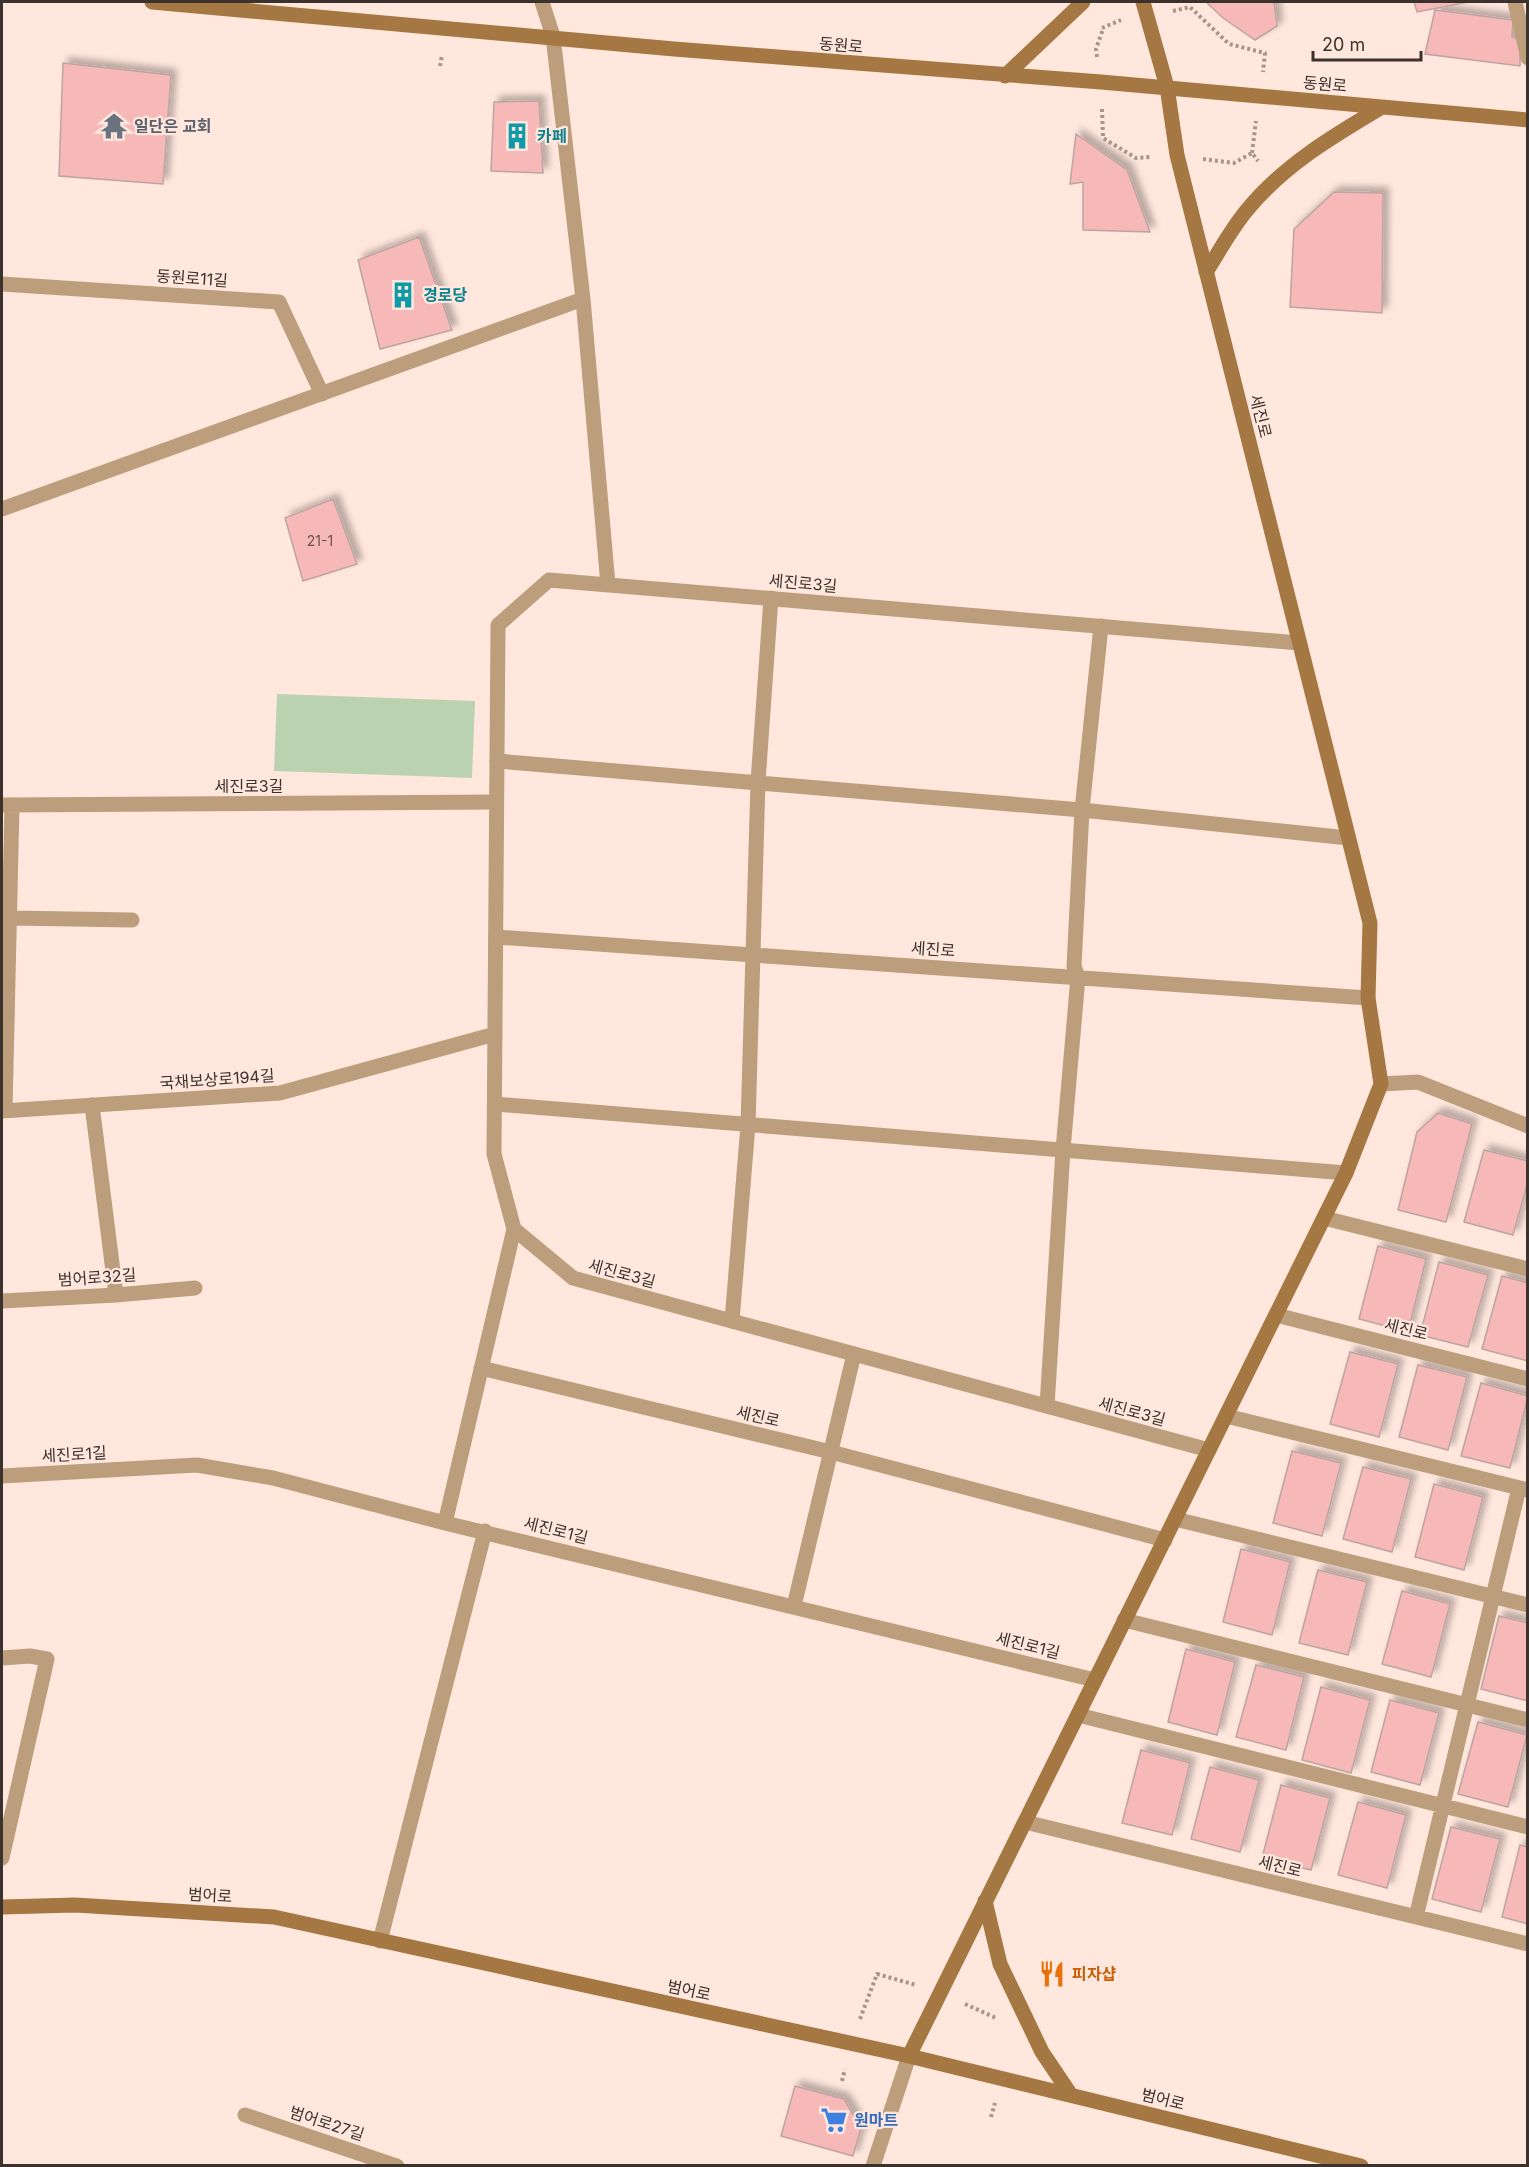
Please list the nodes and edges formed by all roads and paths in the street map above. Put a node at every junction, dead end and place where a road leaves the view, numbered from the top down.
1 (152, 2) edge
2 (542, 2) edge
3 (1143, 2) edge
4 (1515, 2) edge
5 (1082, 4) edge
6 (1147, 18) junction
7 (553, 36) junction
8 (1527, 57) edge
9 (1005, 76) junction
10 (1167, 87) junction
11 (1260, 96) junction
12 (1382, 107) junction
13 (1527, 120) edge
14 (1252, 153) junction
15 (1177, 155) junction
16 (1137, 158) dead end
17 (1275, 182) junction
18 (1206, 272) junction
19 (2, 284) edge
20 (583, 299) junction
21 (322, 394) junction
22 (2, 509) edge
23 (608, 585) junction
24 (771, 598) junction
25 (1101, 626) junction
26 (1299, 643) junction
27 (497, 761) junction
28 (758, 782) junction
29 (496, 802) junction
30 (7, 805) edge
31 (1082, 810) junction
32 (1348, 838) junction
33 (10, 918) junction
34 (132, 920) dead end
35 (496, 937) junction
36 (754, 955) junction
37 (1078, 977) junction
38 (1368, 998) junction
39 (495, 1034) junction
40 (1381, 1084) junction
41 (495, 1104) junction
42 (92, 1105) junction
43 (3, 1110) edge
44 (748, 1125) junction
45 (1527, 1126) edge
46 (1063, 1150) junction
47 (1346, 1173) junction
48 (1324, 1218) junction
49 (514, 1229) junction
50 (1527, 1269) edge
51 (195, 1288) dead end
52 (116, 1295) junction
53 (2, 1300) edge
54 (1276, 1315) junction
55 (732, 1321) junction
56 (854, 1354) junction
57 (481, 1368) junction
58 (1527, 1379) edge
59 (1047, 1406) junction
60 (1226, 1416) junction
61 (1209, 1450) junction
62 (831, 1452) junction
63 (2, 1476) edge
64 (1523, 1489) edge
65 (1174, 1519) junction
66 (445, 1523) junction
67 (485, 1531) junction
68 (1165, 1540) junction
69 (1493, 1596) junction
70 (1527, 1605) edge
71 (794, 1606) junction
72 (1124, 1620) junction
73 (2, 1658) edge
74 (1095, 1680) junction
75 (1467, 1705) junction
76 (1078, 1715) junction
77 (1527, 1720) edge
78 (1442, 1806) junction
79 (1025, 1822) junction
80 (1527, 1827) edge
81 (2, 1858) edge
82 (985, 1901) junction
83 (2, 1907) edge
84 (1416, 1917) junction
85 (380, 1941) junction
86 (1527, 1944) edge
87 (909, 2056) junction
88 (1071, 2095) junction
89 (245, 2115) dead end
90 (397, 2166) edge
91 (873, 2166) edge
92 (1361, 2166) edge

1 - 7 main road, 동원로
2 - 7 street
3 - 6 main road, 세진로
4 - 8 street
5 - 6 path
5 - 9 main road
6 - 10 main road, 세진로
6 - 11 path
7 - 9 main road, 동원로
7 - 20 street
9 - 10 main road, 동원로
10 - 11 main road, 동원로
10 - 15 main road, 세진로
11 - 12 main road, 동원로
11 - 14 path
12 - 13 main road, 동원로
12 - 17 main road
14 - 15 path
14 - 17 path
15 - 16 path
15 - 18 main road, 세진로
17 - 18 main road
18 - 26 main road, 세진로
19 - 21 street, 동원로11길
20 - 21 street
20 - 23 street
21 - 22 street
23 - 24 street, 세진로3길
23 - 27 street, 세진로3길
24 - 25 street, 세진로3길
24 - 28 street
25 - 26 street, 세진로3길
25 - 31 street
26 - 32 main road, 세진로
27 - 28 street
27 - 29 street, 세진로3길
28 - 31 street
28 - 36 street
29 - 30 street, 세진로3길
29 - 35 street, 세진로3길
30 - 33 street, 국채보상로194길
31 - 32 street
31 - 37 street
32 - 38 main road, 세진로
33 - 34 street
33 - 43 street, 국채보상로194길
35 - 36 street, 세진로
35 - 39 street, 세진로3길
36 - 37 street, 세진로
36 - 44 street
37 - 38 street, 세진로
37 - 46 street
38 - 40 main road, 세진로
39 - 41 street, 세진로3길
39 - 42 street, 국채보상로194길
40 - 45 street
40 - 47 main road
41 - 44 street
41 - 49 street, 세진로3길
42 - 43 street, 국채보상로194길
42 - 52 street
44 - 46 street
44 - 55 street
46 - 47 street
46 - 59 street
47 - 48 main road
48 - 50 street
48 - 54 main road
49 - 55 street, 세진로3길
49 - 57 street
51 - 52 street, 범어로32길
52 - 53 street, 범어로32길
54 - 58 street, 세진로
54 - 60 main road
55 - 56 street, 세진로3길
56 - 59 street, 세진로3길
56 - 62 street
57 - 62 street, 세진로
57 - 66 street
59 - 61 street, 세진로3길
60 - 61 main road
60 - 64 street
61 - 65 main road
62 - 68 street, 세진로
62 - 71 street
63 - 66 street, 세진로1길
64 - 69 street
65 - 68 main road
65 - 69 street
66 - 67 street, 세진로1길
67 - 71 street, 세진로1길
67 - 85 street
68 - 72 main road
69 - 70 street
69 - 75 street
71 - 74 street, 세진로1길
72 - 74 main road
72 - 75 street
73 - 81 street
74 - 76 main road
75 - 77 street
75 - 78 street
76 - 78 street
76 - 79 main road
78 - 80 street
78 - 84 street
79 - 82 main road
79 - 84 street, 세진로
82 - 87 main road
82 - 88 main road
83 - 85 main road, 범어로
84 - 86 street, 세진로
85 - 87 main road, 범어로
87 - 88 main road, 범어로
87 - 91 street
88 - 92 main road, 범어로
89 - 90 street, 범어로27길

